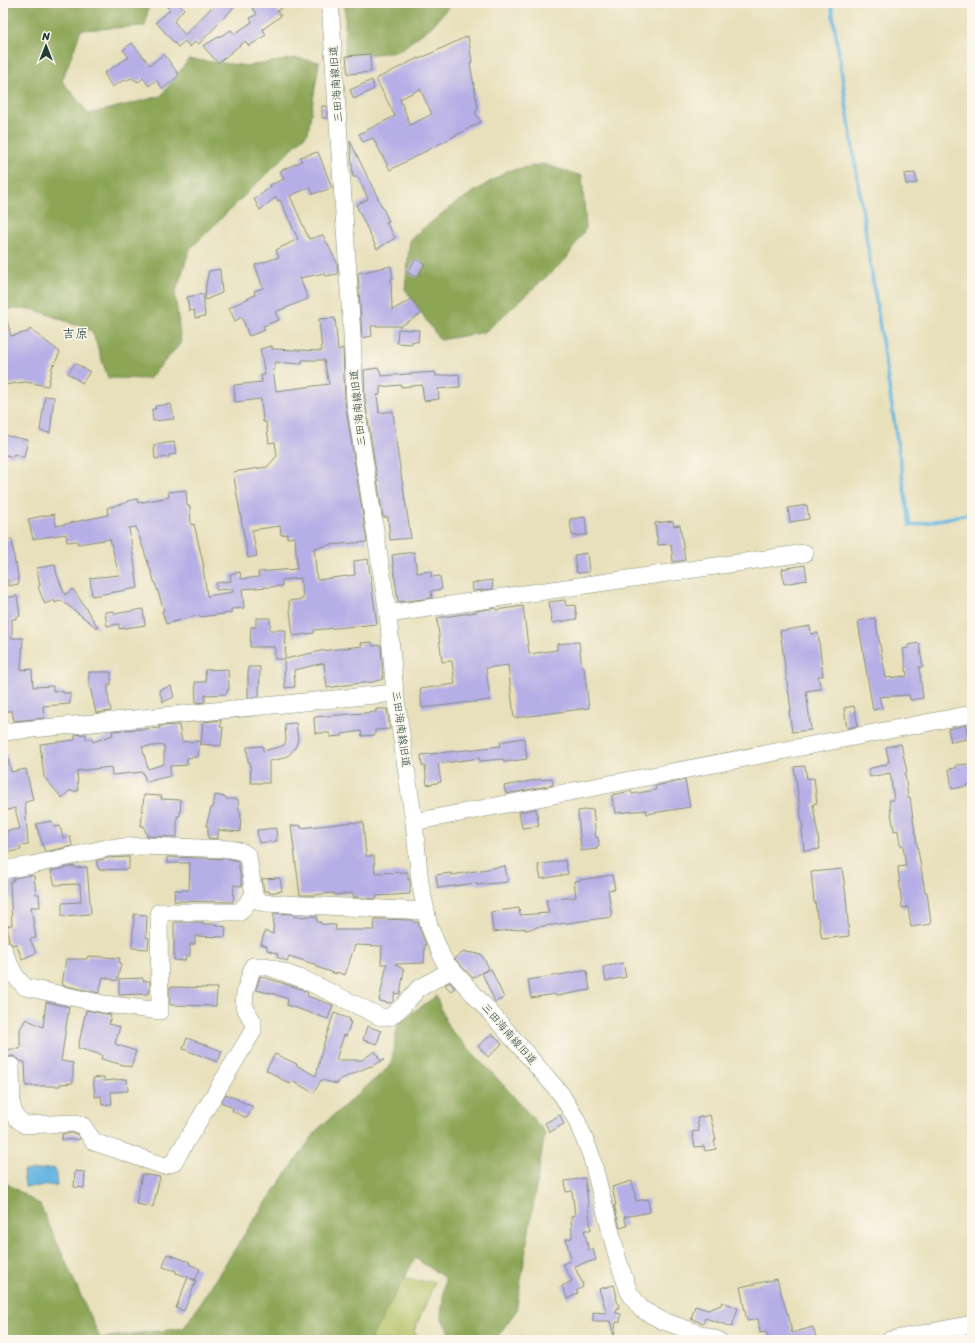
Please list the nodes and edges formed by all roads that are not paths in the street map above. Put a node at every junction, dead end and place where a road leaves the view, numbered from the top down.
1 (330, 3) edge
2 (805, 553) dead end
3 (388, 614) junction
4 (396, 693) junction
5 (972, 714) edge
6 (3, 732) edge
7 (414, 822) junction
8 (3, 870) edge
9 (254, 895) junction
10 (425, 911) junction
11 (3, 949) edge
12 (451, 970) junction
13 (11, 1066) dead end
14 (972, 1324) edge
15 (718, 1340) edge
16 (890, 1340) edge

1 - 3 street, 三田海南線旧道
2 - 3 street
3 - 4 street, 三田海南線旧道
4 - 6 street
4 - 7 street, 三田海南線旧道
5 - 7 street
7 - 10 street, 三田海南線旧道
8 - 9 street
9 - 10 street
9 - 11 street
10 - 12 street, 三田海南線旧道
12 - 13 street
12 - 15 street, 三田海南線旧道
14 - 16 street

